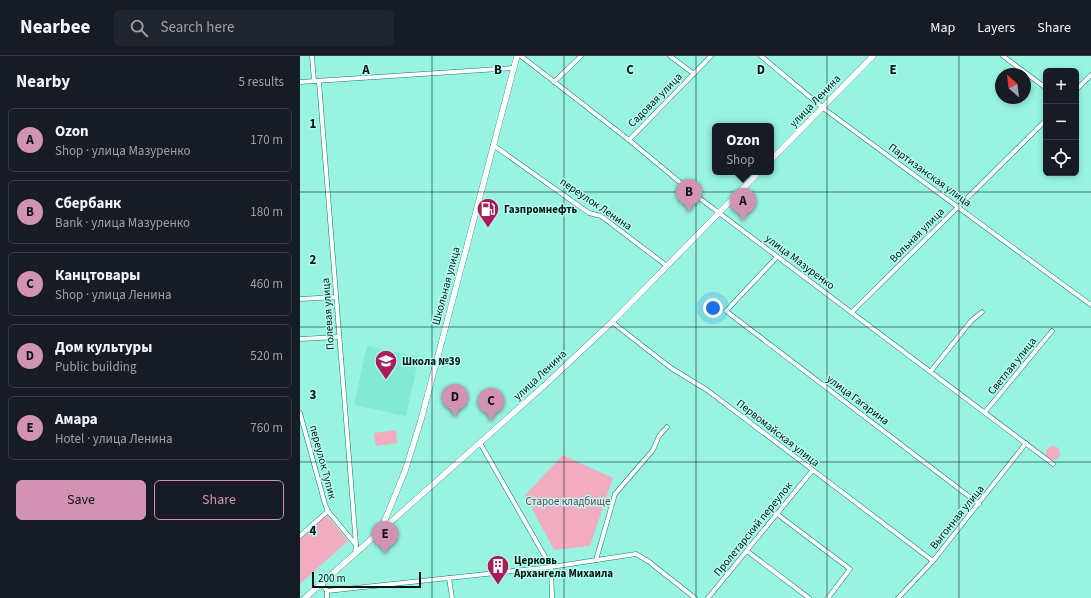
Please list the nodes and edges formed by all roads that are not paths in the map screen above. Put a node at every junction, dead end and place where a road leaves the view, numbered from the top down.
1 (312, 56) edge
2 (517, 56) edge
3 (521, 56) edge
4 (581, 56) edge
5 (670, 56) edge
6 (711, 56) edge
7 (761, 56) edge
8 (873, 56) edge
9 (1003, 56) edge
10 (513, 68) junction
11 (694, 74) junction
12 (1091, 75) edge
13 (314, 81) junction
14 (300, 82) edge
15 (319, 82) junction
16 (554, 82) junction
17 (1043, 86) edge
18 (1079, 87) edge
19 (823, 108) junction
20 (1043, 123) edge
21 (629, 140) junction
22 (493, 145) junction
23 (774, 157) edge
24 (756, 175) edge
25 (958, 206) junction
26 (719, 212) junction
27 (777, 257) junction
28 (667, 266) junction
29 (336, 297) junction
30 (300, 299) edge
31 (1091, 305) edge
32 (852, 312) junction
33 (982, 312) dead end
34 (612, 322) junction
35 (1052, 331) dead end
36 (338, 337) junction
37 (300, 339) edge
38 (931, 371) junction
39 (985, 412) junction
40 (300, 413) edge
41 (667, 427) dead end
42 (480, 443) junction
43 (1026, 443) junction
44 (1053, 464) dead end
45 (812, 470) junction
46 (979, 504) junction
47 (328, 511) junction
48 (777, 514) junction
49 (387, 518) junction
50 (391, 523) junction
51 (378, 535) junction
52 (300, 536) edge
53 (356, 545) junction
54 (747, 551) junction
55 (356, 554) junction
56 (596, 560) junction
57 (933, 561) junction
58 (551, 567) junction
59 (449, 578) junction
60 (322, 584) junction
61 (327, 591) junction
62 (305, 598) edge
63 (327, 598) edge
64 (452, 598) edge
65 (552, 598) edge
66 (695, 598) edge
67 (708, 598) edge
68 (809, 598) edge
69 (828, 598) edge
70 (898, 598) edge

1 - 13 street
2 - 10 street, Школьная улица
3 - 16 street, улица Мазуренко
4 - 16 street
5 - 11 street
6 - 11 street, Садовая улица
7 - 19 street, Партизанская улица
8 - 19 street, улица Ленина
9 - 17 street
10 - 15 street
10 - 22 street, Школьная улица
11 - 21 street, Садовая улица
12 - 18 street
13 - 14 street
13 - 15 street
15 - 29 street, Полевая улица
16 - 21 street, улица Мазуренко
19 - 23 street, улица Ленина
19 - 25 street, Партизанская улица
20 - 25 street, Вольная улица
21 - 26 street, улица Мазуренко
22 - 28 street, переулок Ленина
22 - 49 street, Школьная улица
24 - 26 street, улица Ленина
25 - 31 street, Партизанская улица
25 - 32 street, Вольная улица
26 - 27 street, улица Мазуренко
26 - 28 street, улица Ленина
27 - 32 street, улица Мазуренко
27 - 46 street, улица Гагарина
28 - 34 street, улица Ленина
29 - 30 street
29 - 36 street, Полевая улица
32 - 38 street, улица Мазуренко
33 - 38 street
34 - 42 street, улица Ленина
34 - 45 street, Первомайская улица
35 - 39 street, Светлая улица
36 - 37 street
36 - 53 street, Полевая улица
38 - 39 street, улица Мазуренко
39 - 43 street, улица Мазуренко
40 - 47 street, переулок Тупик
41 - 56 street
42 - 50 street, улица Ленина
42 - 58 street
43 - 44 street, улица Мазуренко
43 - 46 street, Выгонная улица
45 - 48 street, Пролетарский переулок
45 - 57 street, Первомайская улица
46 - 57 street, Выгонная улица
47 - 52 street
47 - 53 street, переулок Тупик
48 - 54 street, Пролетарский переулок
48 - 69 street
49 - 50 street
49 - 51 street, Школьная улица
50 - 51 street, улица Ленина
51 - 55 street, улица Ленина
53 - 55 street
54 - 67 street, Пролетарский переулок
54 - 68 street
55 - 60 street, улица Ленина
56 - 58 street
56 - 66 street
57 - 70 street, Выгонная улица
58 - 59 street
58 - 65 street
59 - 61 street
59 - 64 street
60 - 61 street
60 - 62 street, улица Ленина
61 - 63 street

